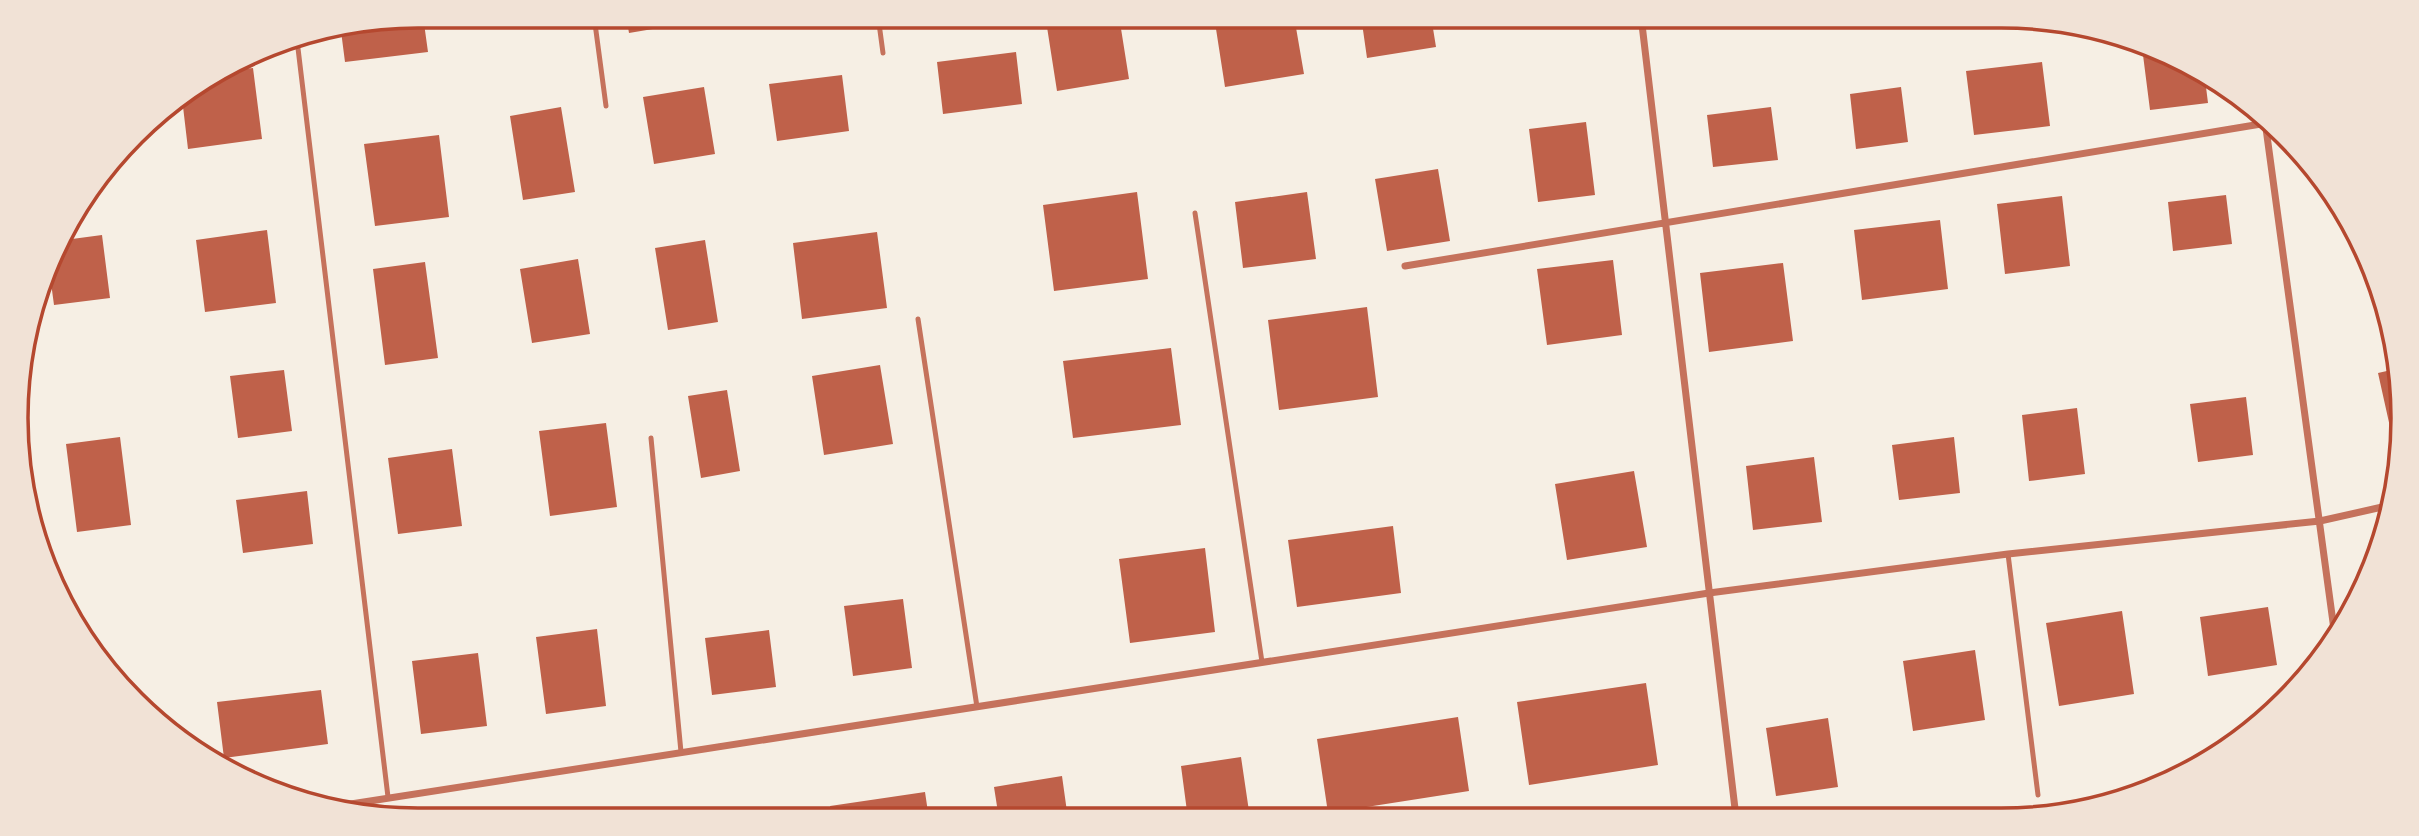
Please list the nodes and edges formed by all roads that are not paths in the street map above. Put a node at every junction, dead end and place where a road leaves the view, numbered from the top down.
1 (596, 28) edge
2 (880, 28) edge
3 (1642, 28) edge
4 (298, 47) edge
5 (883, 53) dead end
6 (606, 106) dead end
7 (2256, 123) edge
8 (2266, 133) edge
9 (1195, 213) dead end
10 (1666, 223) junction
11 (1405, 266) dead end
12 (918, 319) dead end
13 (651, 438) dead end
14 (2381, 507) edge
15 (2320, 521) junction
16 (2008, 554) junction
17 (1709, 593) junction
18 (2332, 623) edge
19 (1262, 662) junction
20 (977, 706) junction
21 (681, 752) junction
22 (2038, 795) dead end
23 (388, 797) junction
24 (354, 803) edge
25 (1735, 808) edge

1 - 6 lane
2 - 5 lane
3 - 10 street
4 - 23 lane
7 - 10 street
8 - 15 street
9 - 19 lane
10 - 11 street
10 - 17 street
12 - 20 lane
13 - 21 lane
14 - 15 street
15 - 16 street
15 - 18 street
16 - 17 street
16 - 22 lane
17 - 19 street
17 - 25 street
19 - 20 street
20 - 21 street
21 - 23 street
23 - 24 street

